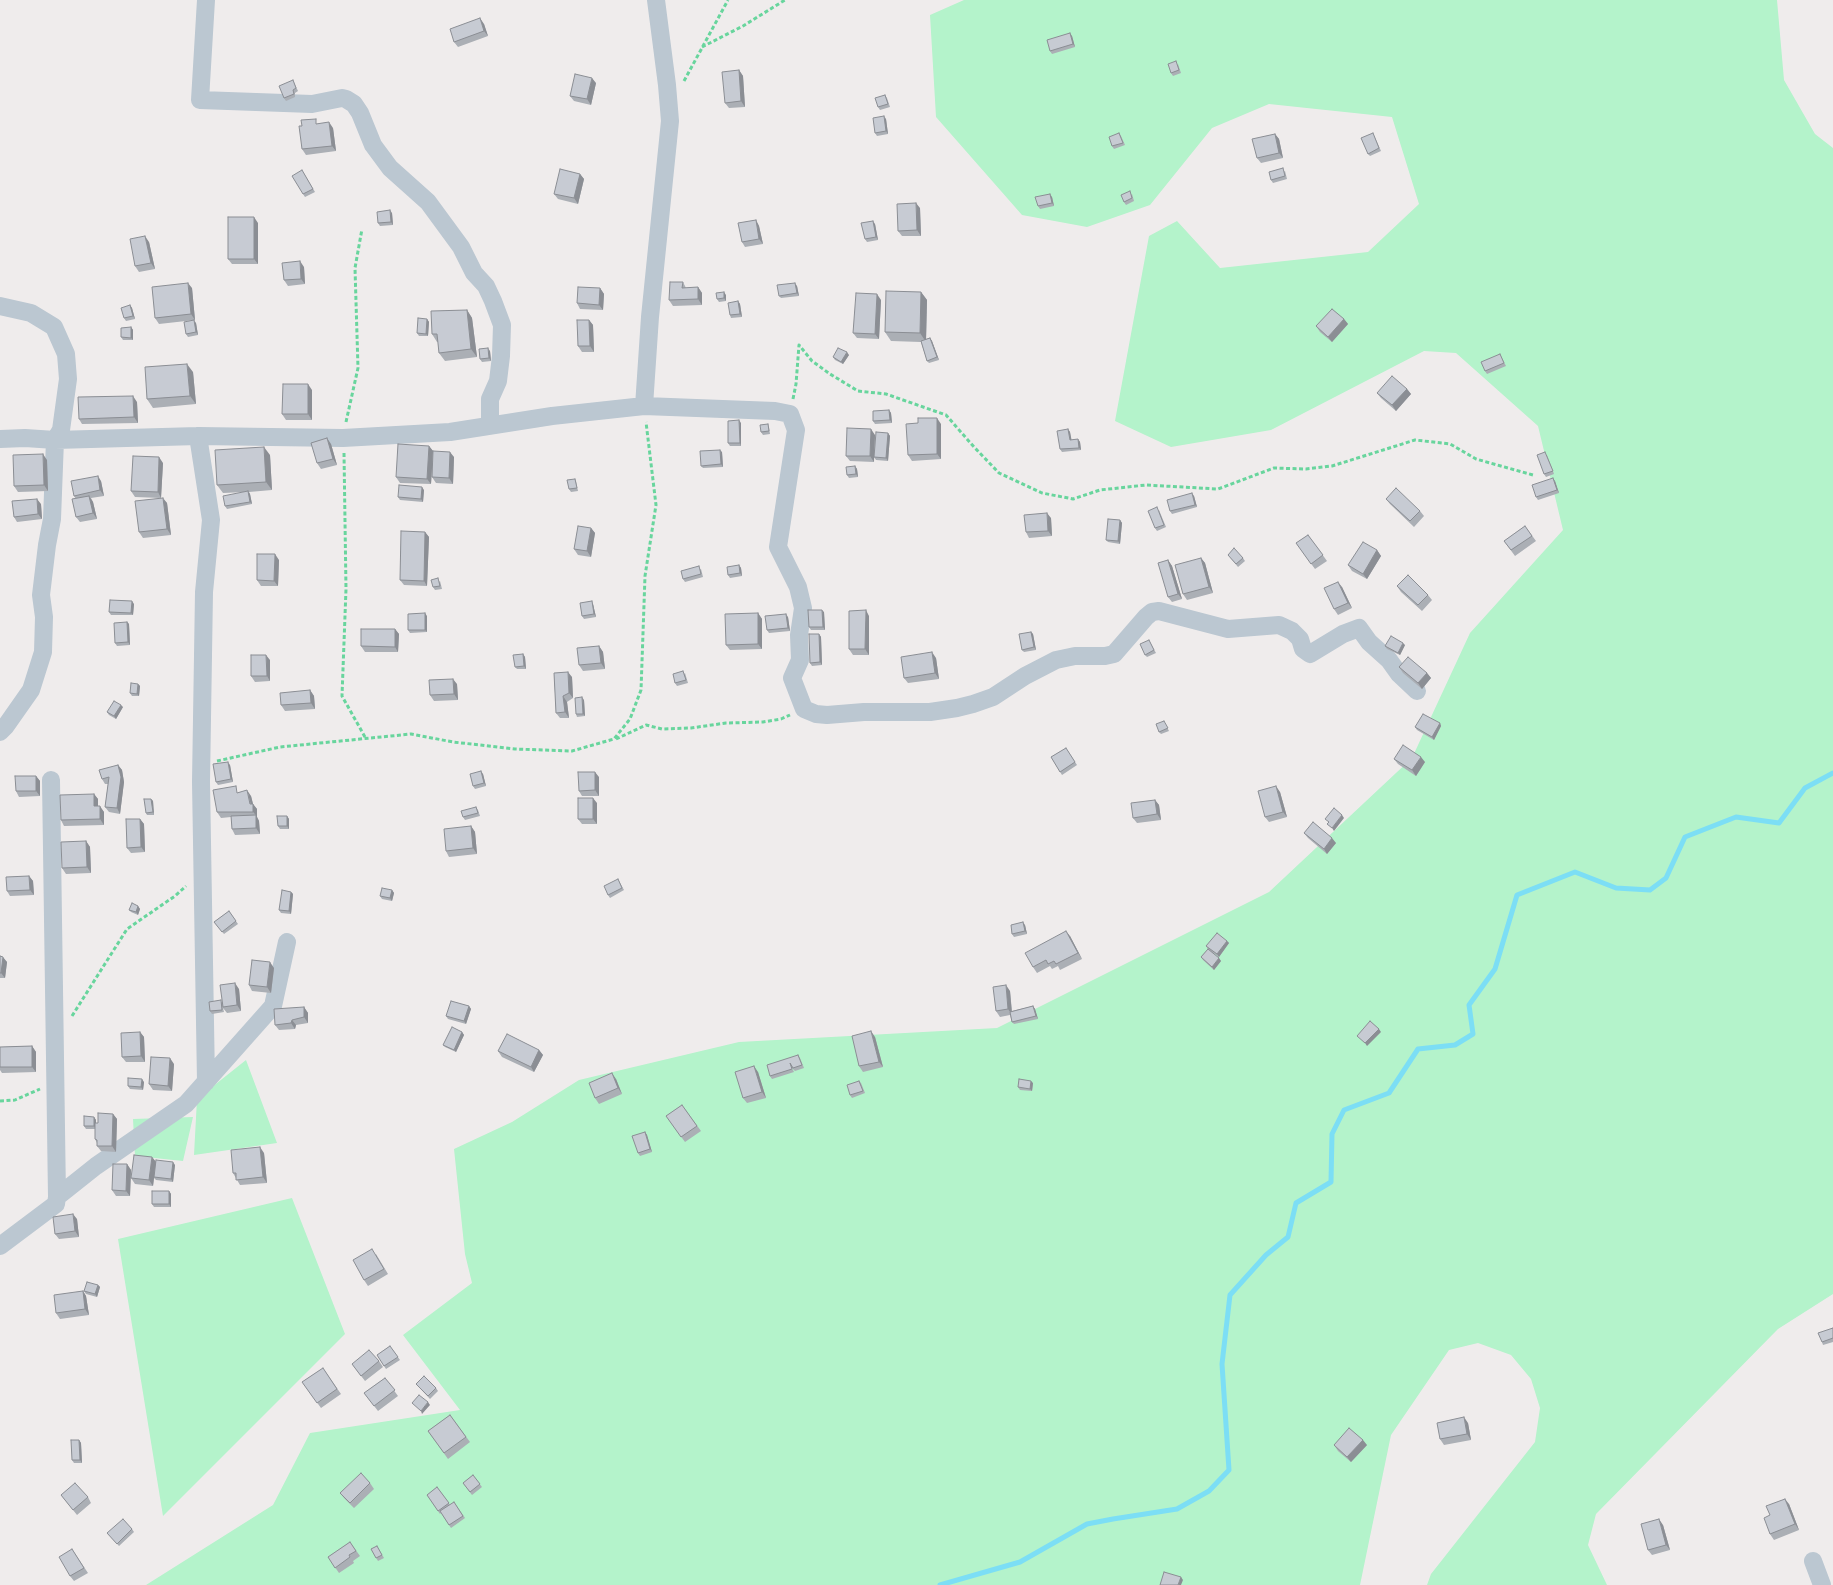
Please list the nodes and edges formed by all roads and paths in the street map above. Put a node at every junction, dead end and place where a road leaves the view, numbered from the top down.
1 (206, 0) edge
2 (656, 0) edge
3 (728, 0) edge
4 (784, 0) edge
5 (702, 48) junction
6 (683, 83) dead end
7 (362, 229) dead end
8 (0, 306) edge
9 (644, 406) junction
10 (790, 414) junction
11 (490, 426) junction
12 (198, 436) junction
13 (343, 438) junction
14 (0, 439) edge
15 (56, 440) junction
16 (1533, 475) dead end
17 (1417, 691) edge
18 (804, 709) junction
19 (0, 732) edge
20 (365, 737) junction
21 (614, 739) junction
22 (201, 763) junction
23 (51, 780) dead end
24 (202, 873) junction
25 (287, 942) dead end
26 (67, 1024) dead end
27 (46, 1082) dead end
28 (206, 1082) junction
29 (0, 1101) edge
30 (57, 1197) junction
31 (0, 1246) edge
32 (1813, 1561) dead end
33 (1822, 1585) edge

1 - 11 street
2 - 9 street
3 - 5 path
4 - 5 path
5 - 6 path
7 - 13 path
8 - 15 street
9 - 10 street
9 - 11 street
9 - 21 path
10 - 16 path
10 - 18 street
11 - 13 street
12 - 13 street
12 - 15 street
12 - 22 street
13 - 20 path
14 - 15 street
15 - 19 street
17 - 18 street
18 - 21 path
20 - 21 path
20 - 22 path
22 - 24 street
23 - 30 street
24 - 26 path
24 - 28 street
25 - 28 street
27 - 29 path
28 - 30 street
30 - 31 street
32 - 33 street

